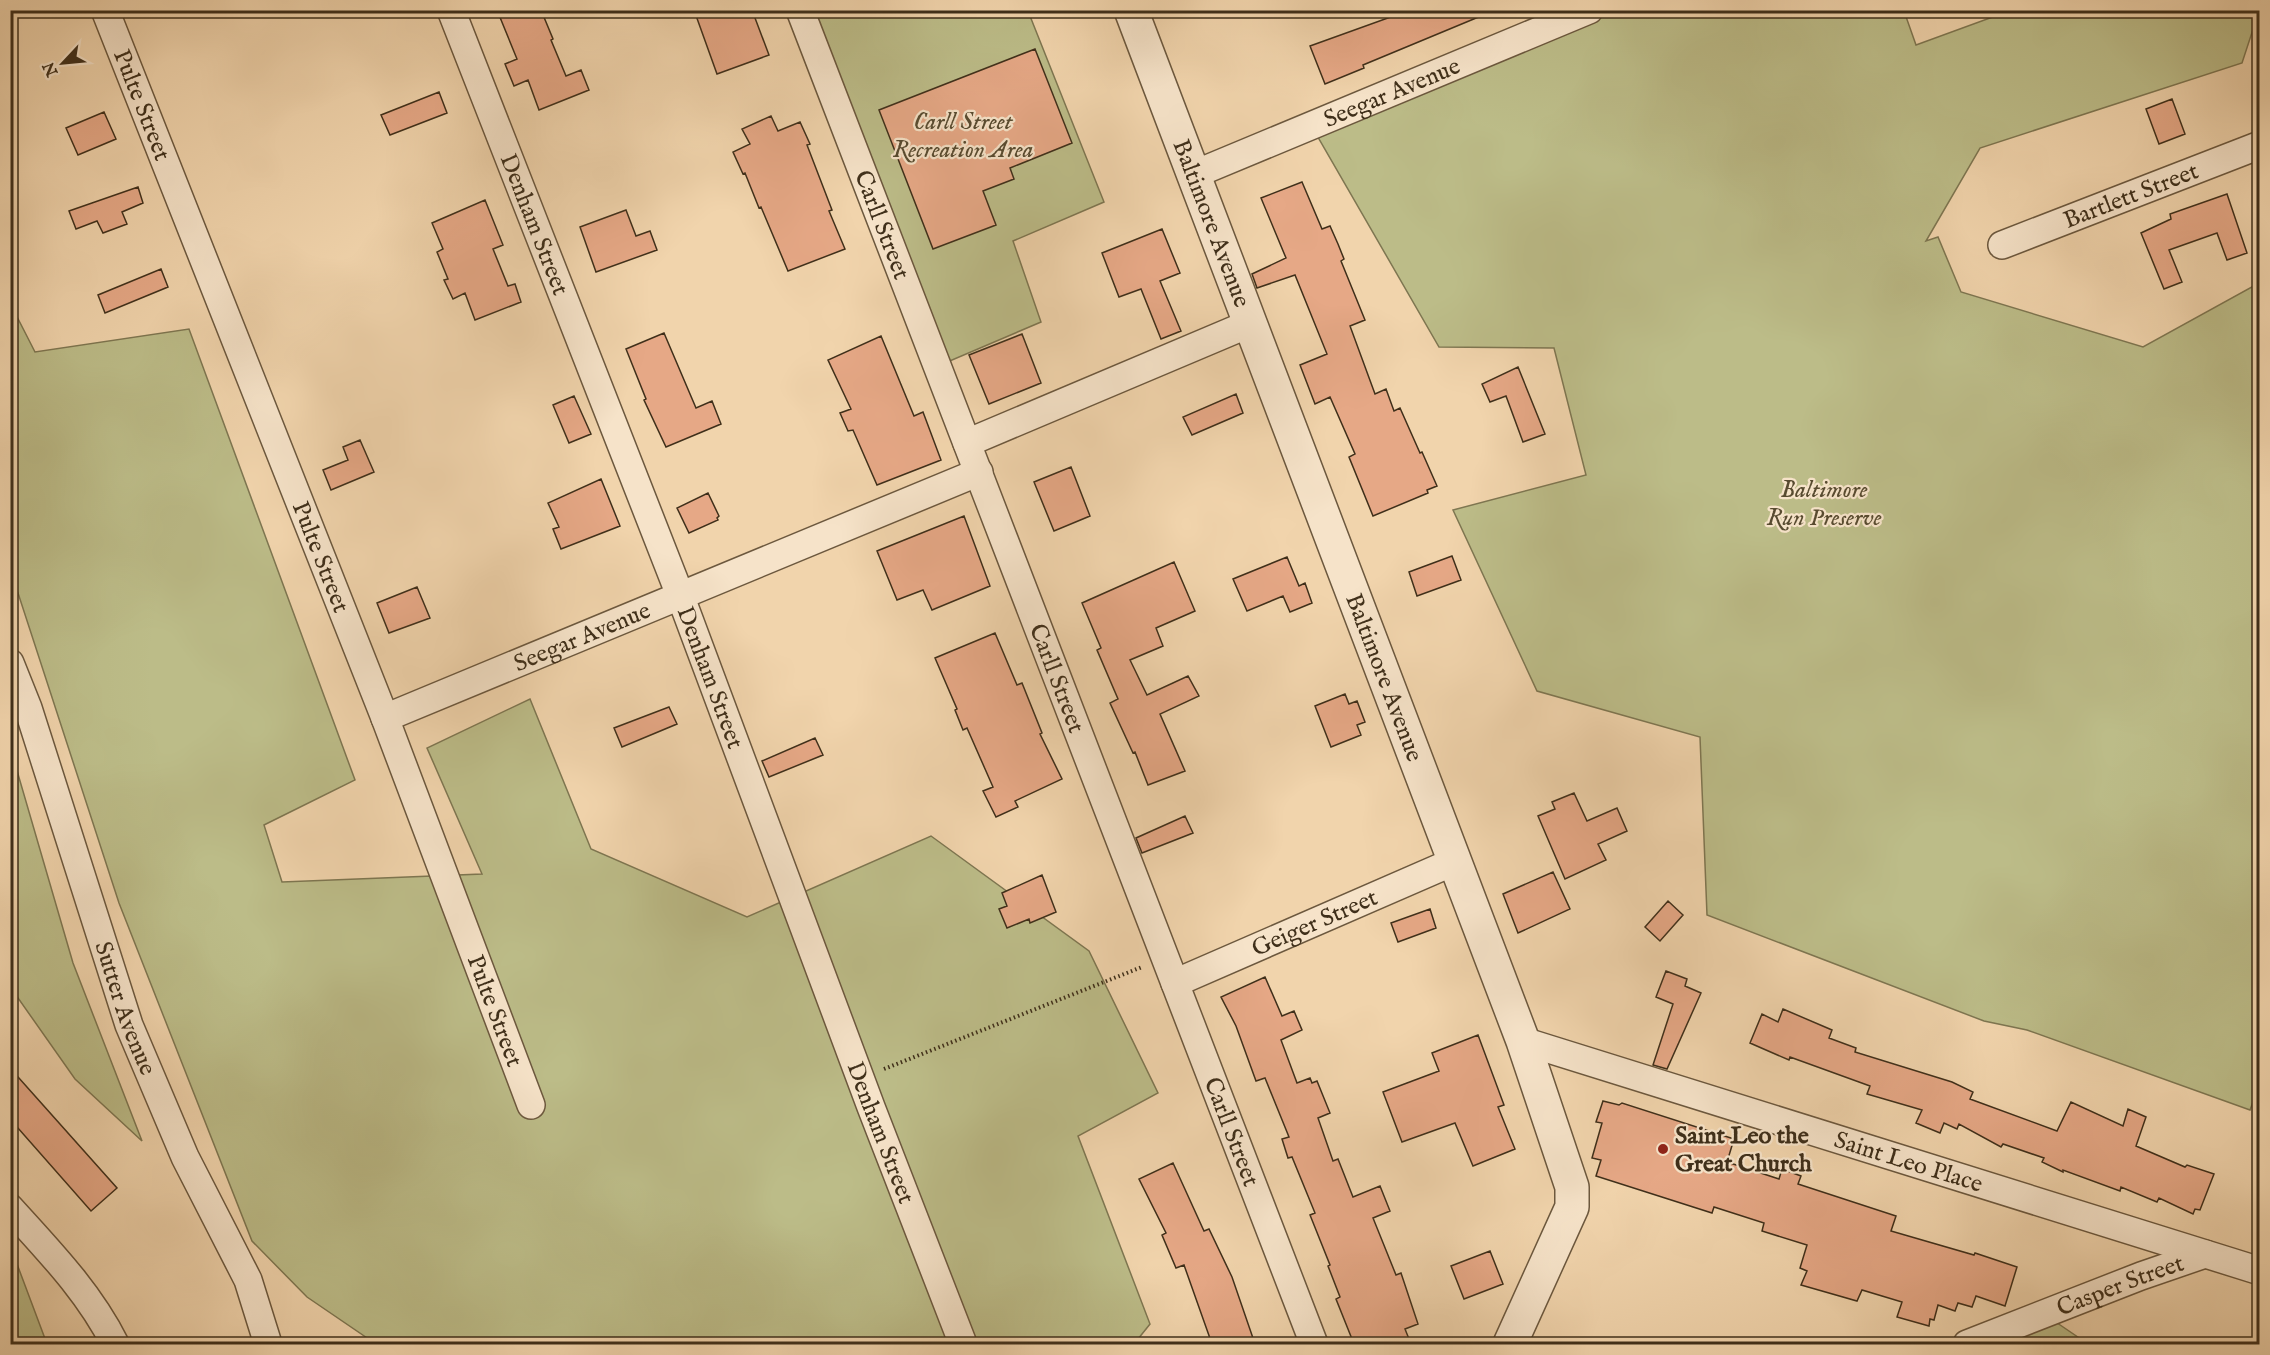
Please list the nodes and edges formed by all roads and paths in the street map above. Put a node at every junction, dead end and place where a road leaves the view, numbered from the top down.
1 (105, 10) edge
2 (451, 10) edge
3 (800, 10) edge
4 (1131, 10) edge
5 (1589, 10) edge
6 (2259, 145) edge
7 (1194, 174) junction
8 (2002, 245) dead end
9 (1251, 323) junction
10 (967, 443) junction
11 (979, 472) junction
12 (680, 595) junction
13 (10, 663) edge
14 (385, 718) junction
15 (1453, 862) junction
16 (1165, 958) junction
17 (1175, 983) junction
18 (1523, 1041) junction
19 (860, 1078) junction
20 (531, 1105) dead end
21 (10, 1208) edge
22 (2205, 1254) junction
23 (2259, 1271) edge
24 (115, 1344) edge
25 (268, 1344) edge
26 (963, 1344) edge
27 (1314, 1344) edge
28 (1510, 1344) edge
29 (1967, 1344) edge

1 - 14 street, Pulte Street
2 - 12 street, Denham Street
3 - 10 street, Carll Street
4 - 7 street, Baltimore Avenue
5 - 7 street, Seegar Avenue
6 - 8 street, Bartlett Street
7 - 9 street, Baltimore Avenue
9 - 10 street
9 - 15 street, Baltimore Avenue
10 - 11 street, Carll Street
11 - 12 street, Seegar Avenue
11 - 16 street, Carll Street
12 - 14 street, Seegar Avenue
12 - 19 street, Denham Street
13 - 25 street, Sutter Avenue
14 - 20 street, Pulte Street
15 - 17 street, Geiger Street
15 - 18 street, Baltimore Avenue
16 - 17 street, Carll Street
16 - 19 path
17 - 27 street, Carll Street
18 - 22 street, Saint Leo Place
18 - 28 street, Baltimore Avenue
19 - 26 street, Denham Street
21 - 24 street
22 - 23 street, Saint Leo Place
22 - 29 street, Casper Street

